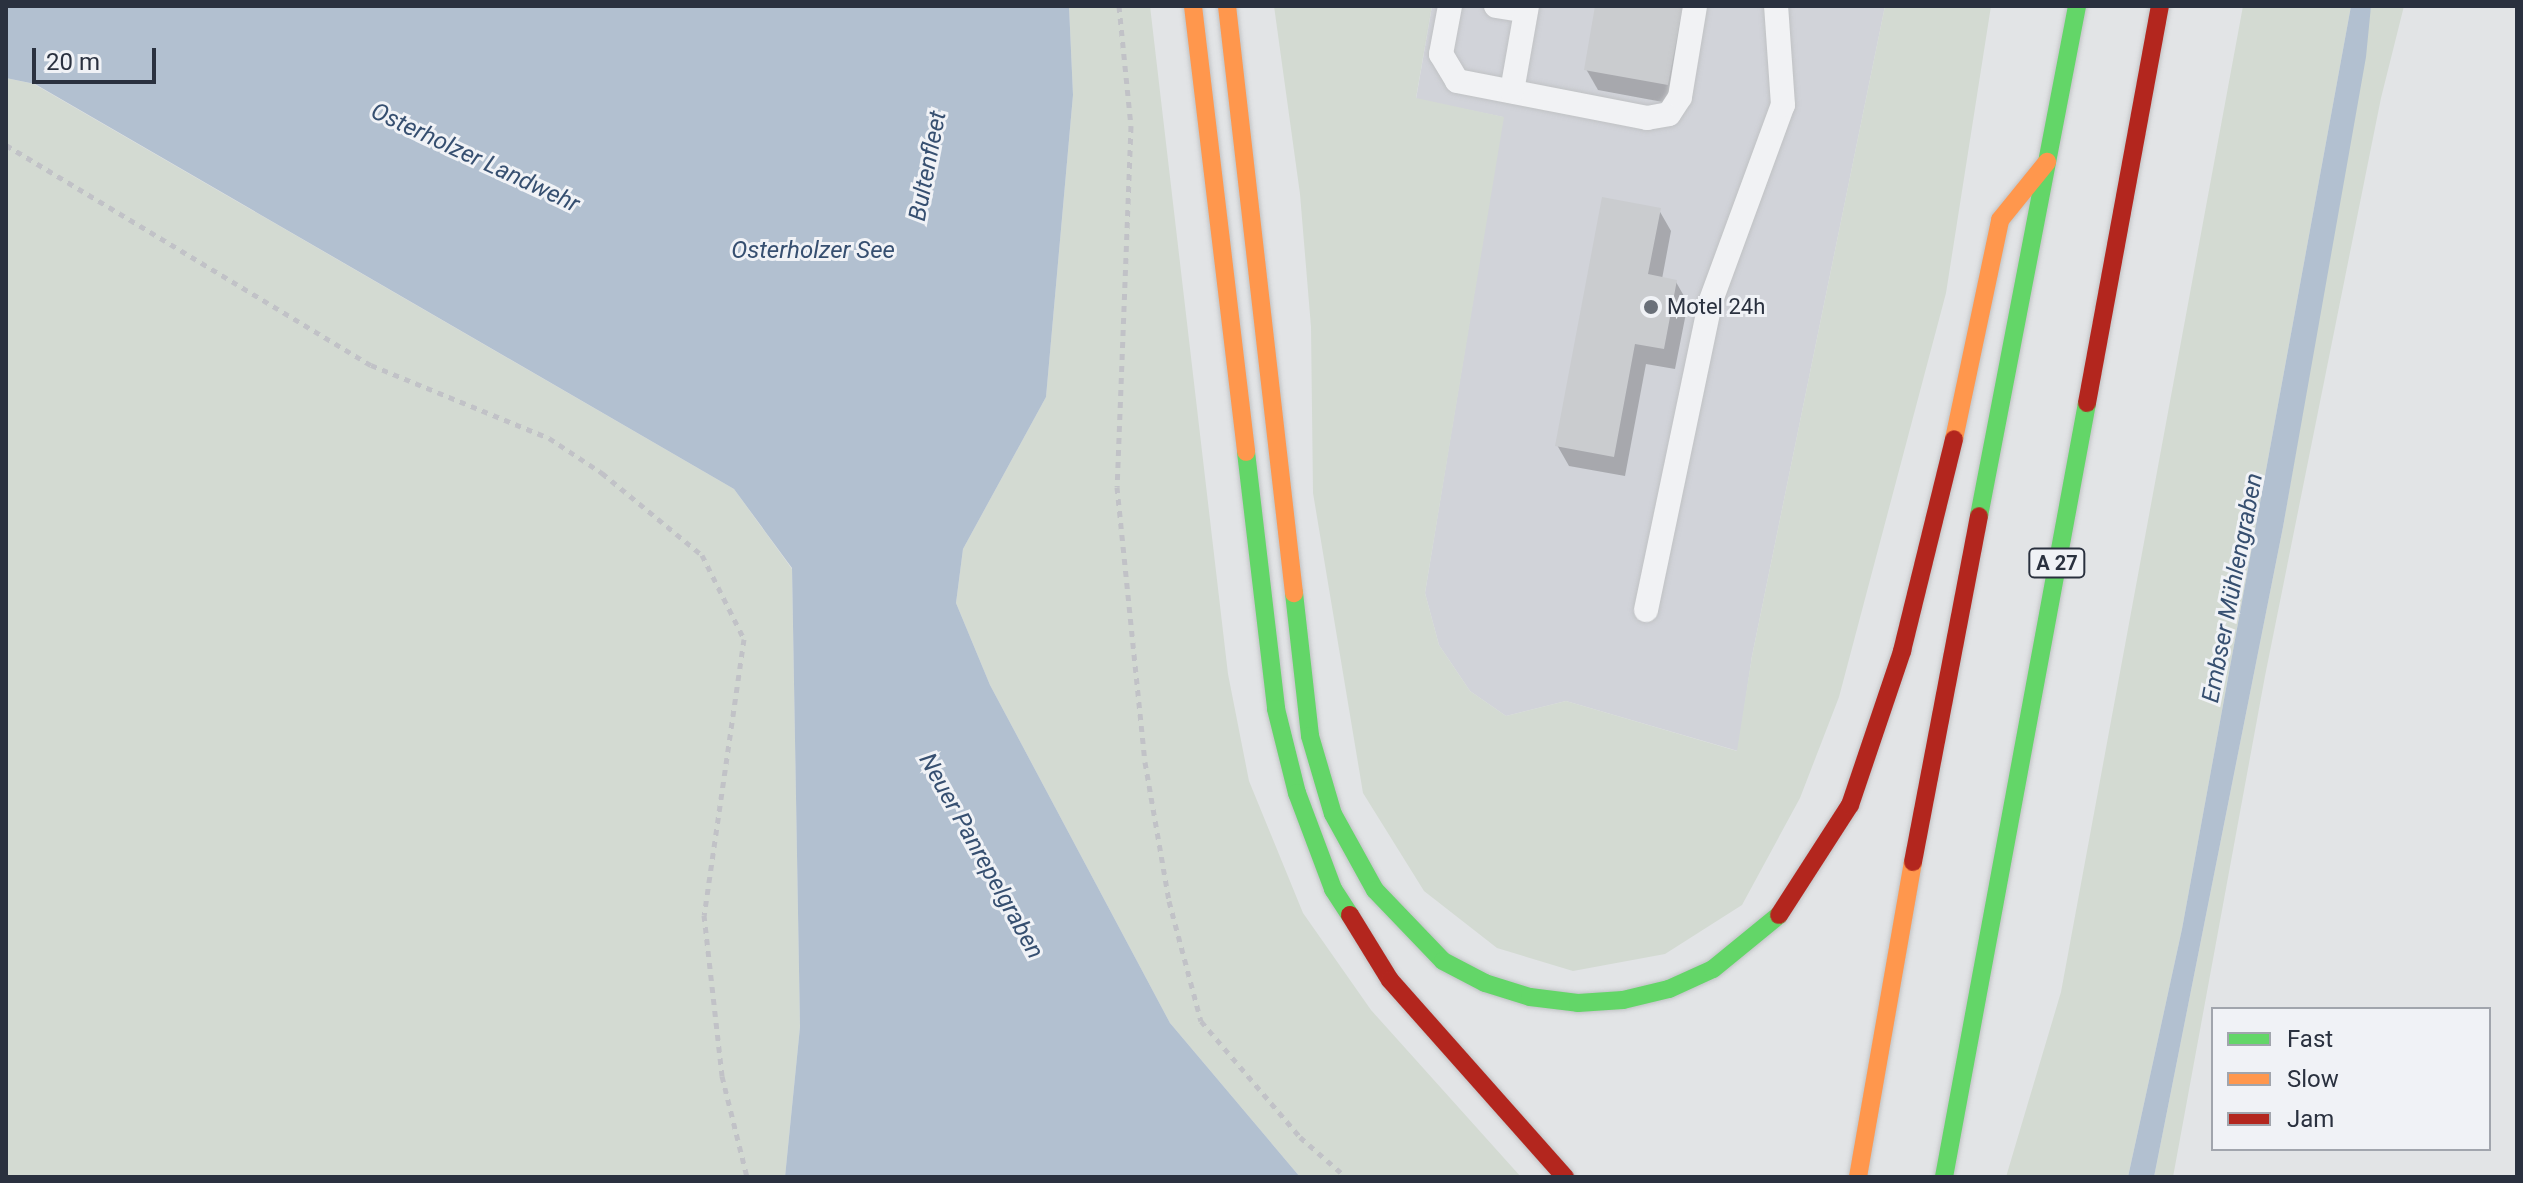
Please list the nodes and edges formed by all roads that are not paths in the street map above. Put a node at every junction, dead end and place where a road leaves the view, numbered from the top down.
1 (1193, 6) edge
2 (1230, 6) edge
3 (1450, 6) edge
4 (1496, 6) edge
5 (1695, 6) edge
6 (1776, 6) edge
7 (2077, 6) edge
8 (2160, 6) edge
9 (1527, 8) edge
10 (1512, 91) junction
11 (2047, 162) junction
12 (1646, 610) dead end
13 (1565, 1177) edge
14 (1858, 1177) edge
15 (1944, 1177) edge

1 - 13 highway
2 - 11 highway
3 - 10 lane
4 - 9 lane
5 - 10 lane
6 - 12 lane
7 - 11 highway
8 - 15 highway, A 27
9 - 10 lane
11 - 14 highway

